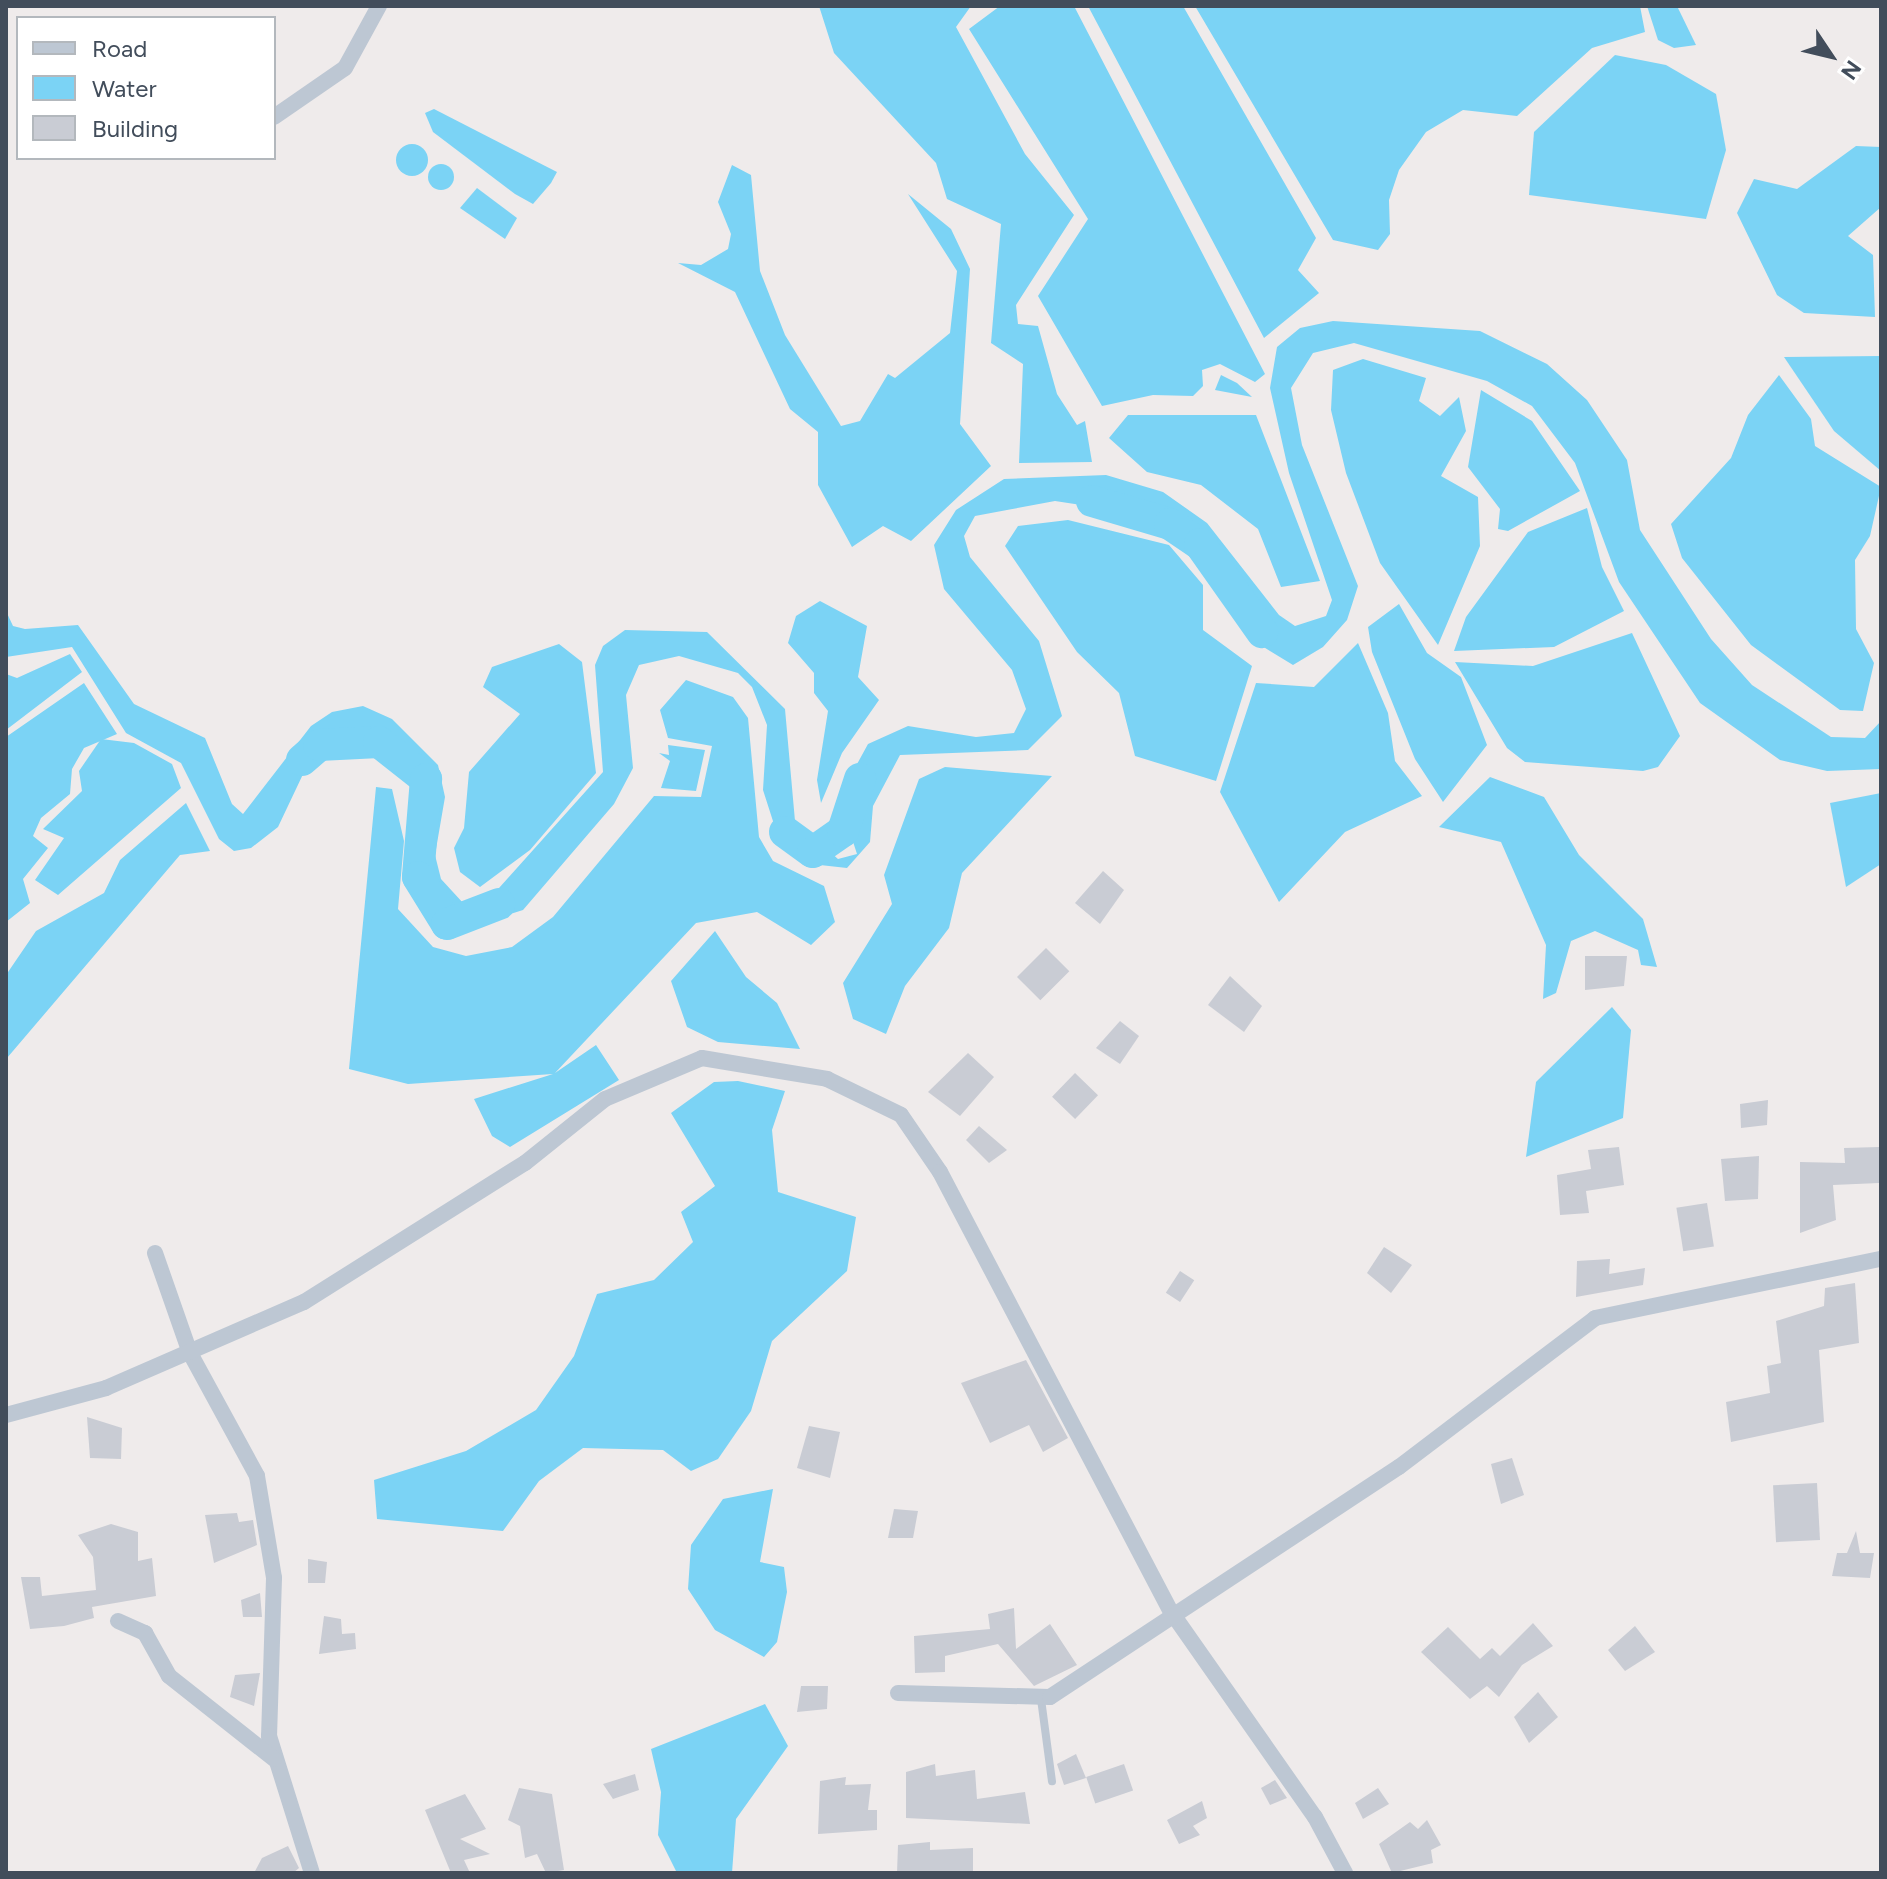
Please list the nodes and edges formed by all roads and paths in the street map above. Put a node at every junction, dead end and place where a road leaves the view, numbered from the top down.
1 (379, 6) edge
2 (276, 116) edge
3 (155, 1253) dead end
4 (1881, 1259) edge
5 (190, 1353) junction
6 (6, 1415) edge
7 (1172, 1613) junction
8 (118, 1621) dead end
9 (898, 1693) dead end
10 (1041, 1699) junction
11 (274, 1759) junction
12 (1052, 1781) dead end
13 (312, 1873) edge
14 (1345, 1873) edge

1 - 2 street
3 - 5 street
4 - 7 street
5 - 6 street
5 - 7 street
5 - 11 street
7 - 10 street
7 - 14 street
8 - 11 street
9 - 10 street
10 - 12 lane
11 - 13 street

